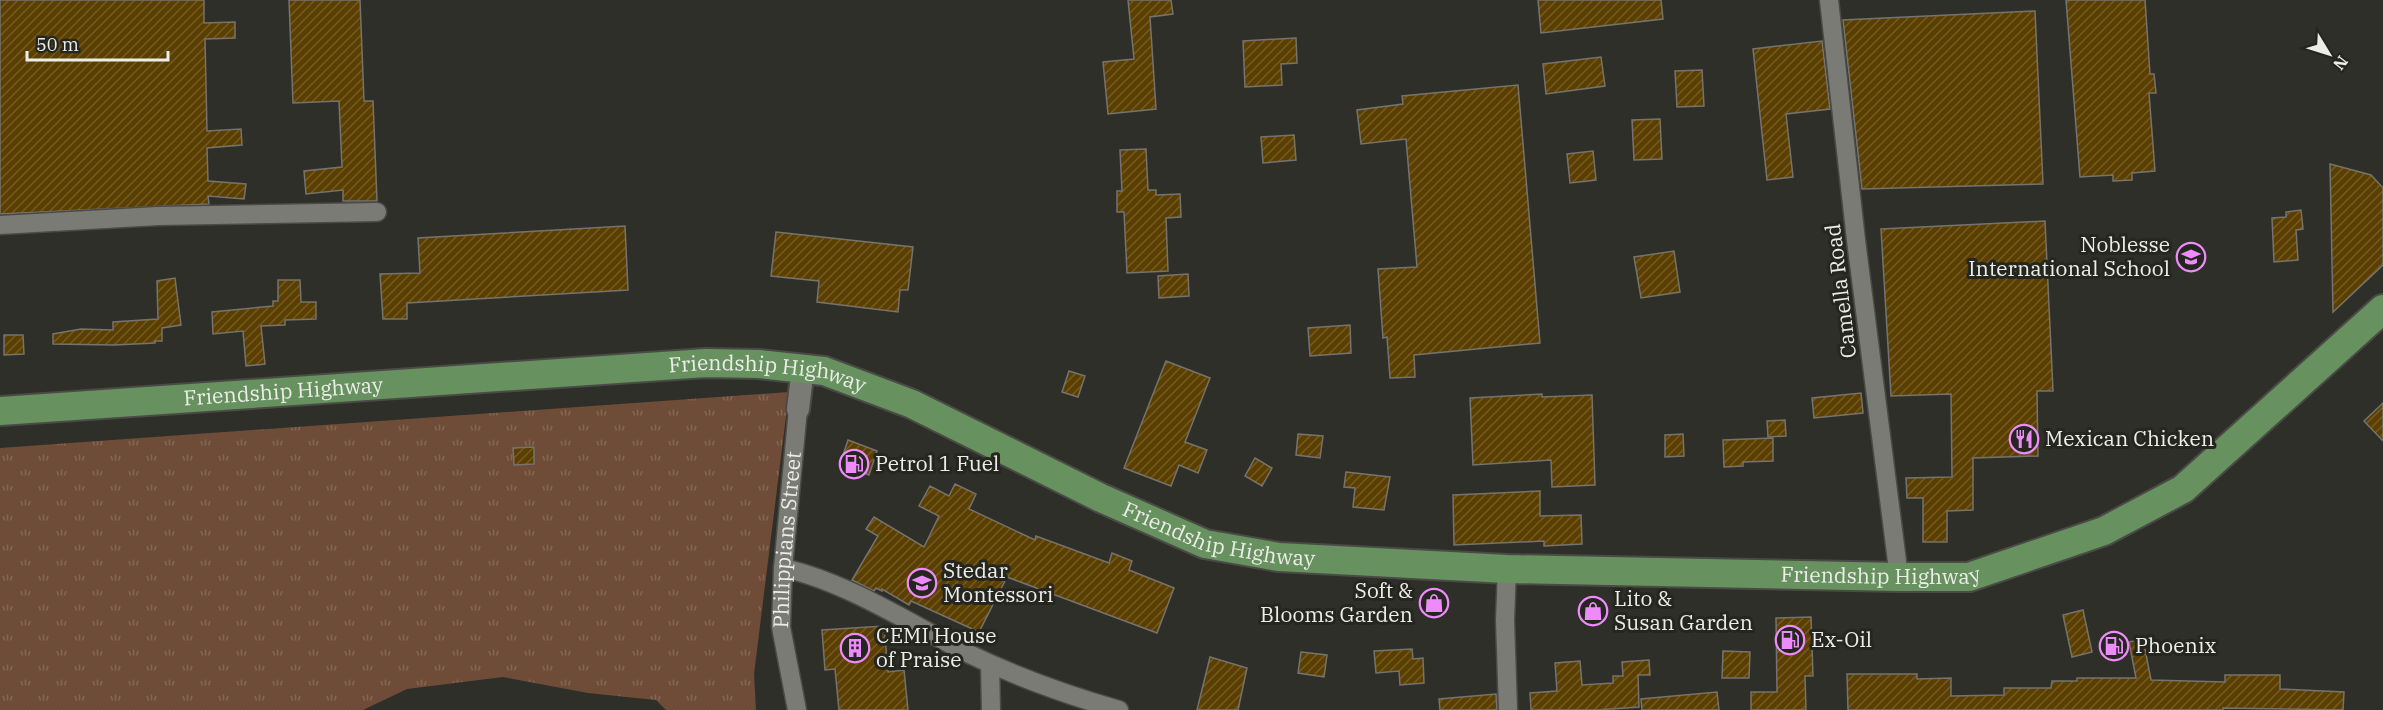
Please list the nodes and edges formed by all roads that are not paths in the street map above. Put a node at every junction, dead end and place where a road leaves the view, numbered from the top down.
1 (1829, 0) edge
2 (377, 212) dead end
3 (0, 225) edge
4 (2383, 309) edge
5 (803, 368) junction
6 (798, 409) joint
7 (0, 411) edge
8 (783, 568) junction
9 (1507, 569) junction
10 (1899, 577) junction
11 (990, 664) junction
12 (797, 710) edge
13 (991, 710) edge
14 (1119, 710) edge
15 (1508, 710) edge

1 - 10 street, Camella Road
2 - 3 street
4 - 10 main road, Friendship Highway
5 - 6 street, Philippians Street
5 - 7 main road, Friendship Highway
5 - 9 main road, Friendship Highway
6 - 8 street, Philippians Street
8 - 11 street
8 - 12 street, Philippians Street
9 - 10 main road, Friendship Highway
9 - 15 street
11 - 13 street
11 - 14 street

